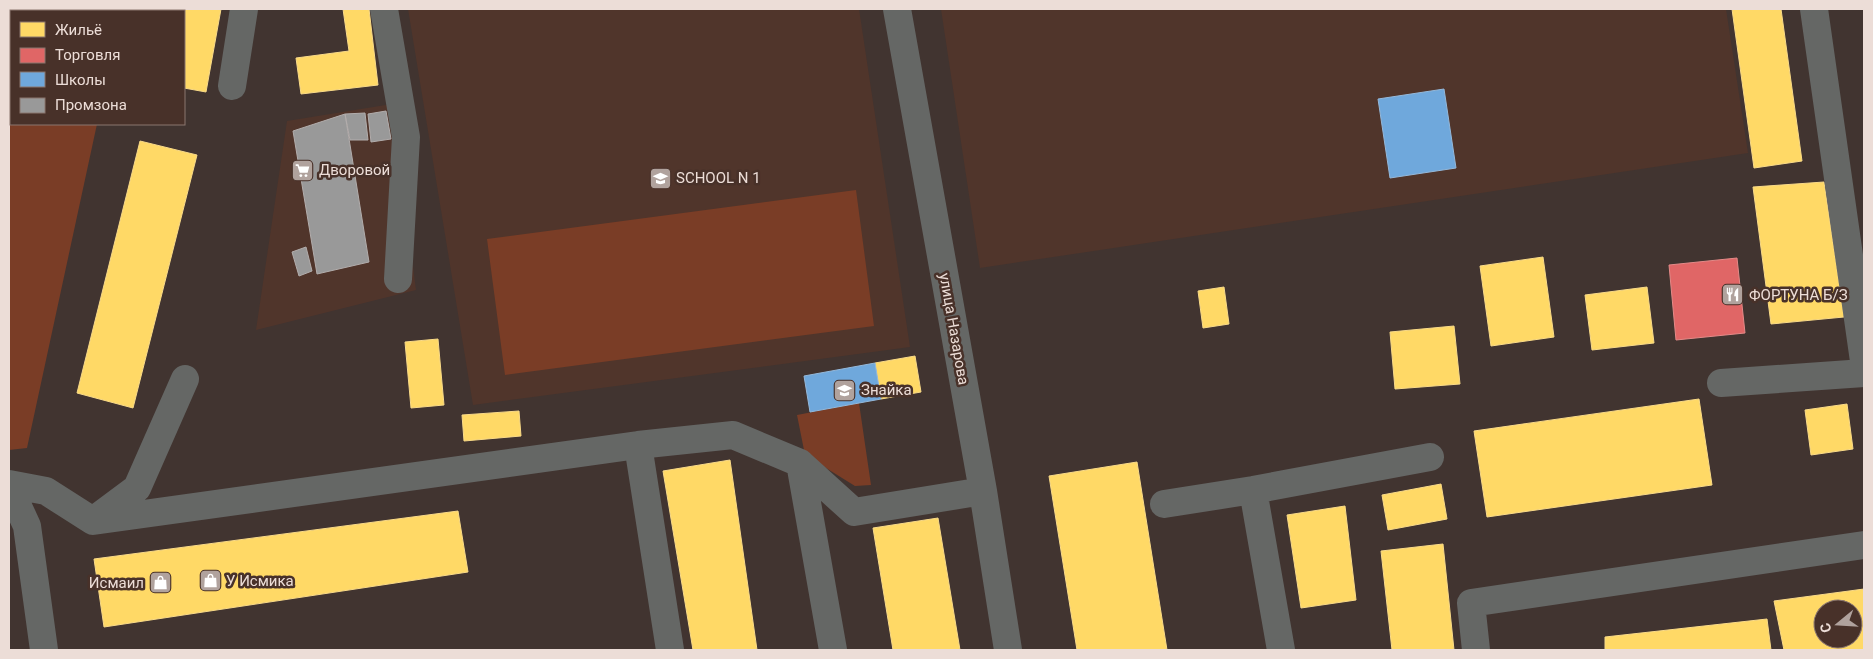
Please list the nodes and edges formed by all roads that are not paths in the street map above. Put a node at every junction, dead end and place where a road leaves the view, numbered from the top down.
1 (244, 9) edge
2 (384, 9) edge
3 (898, 9) edge
4 (1814, 9) edge
5 (232, 86) dead end
6 (398, 279) dead end
7 (1864, 361) edge
8 (1864, 373) edge
9 (185, 379) dead end
10 (1721, 383) dead end
11 (638, 445) junction
12 (1430, 457) dead end
13 (800, 463) junction
14 (9, 486) edge
15 (1253, 490) junction
16 (982, 491) junction
17 (1164, 504) dead end
18 (93, 521) junction
19 (1864, 545) edge
20 (44, 650) edge
21 (670, 650) edge
22 (833, 650) edge
23 (1008, 650) edge
24 (1281, 650) edge
25 (1476, 650) edge

1 - 5 street
2 - 6 street
3 - 16 street, улица Назарова
4 - 7 street
8 - 10 street
9 - 18 street
11 - 13 street
11 - 18 street
11 - 21 street
12 - 15 street
13 - 16 street
13 - 22 street
14 - 18 street
14 - 20 street
15 - 17 street
15 - 24 street
16 - 23 street, улица Назарова
19 - 25 street

